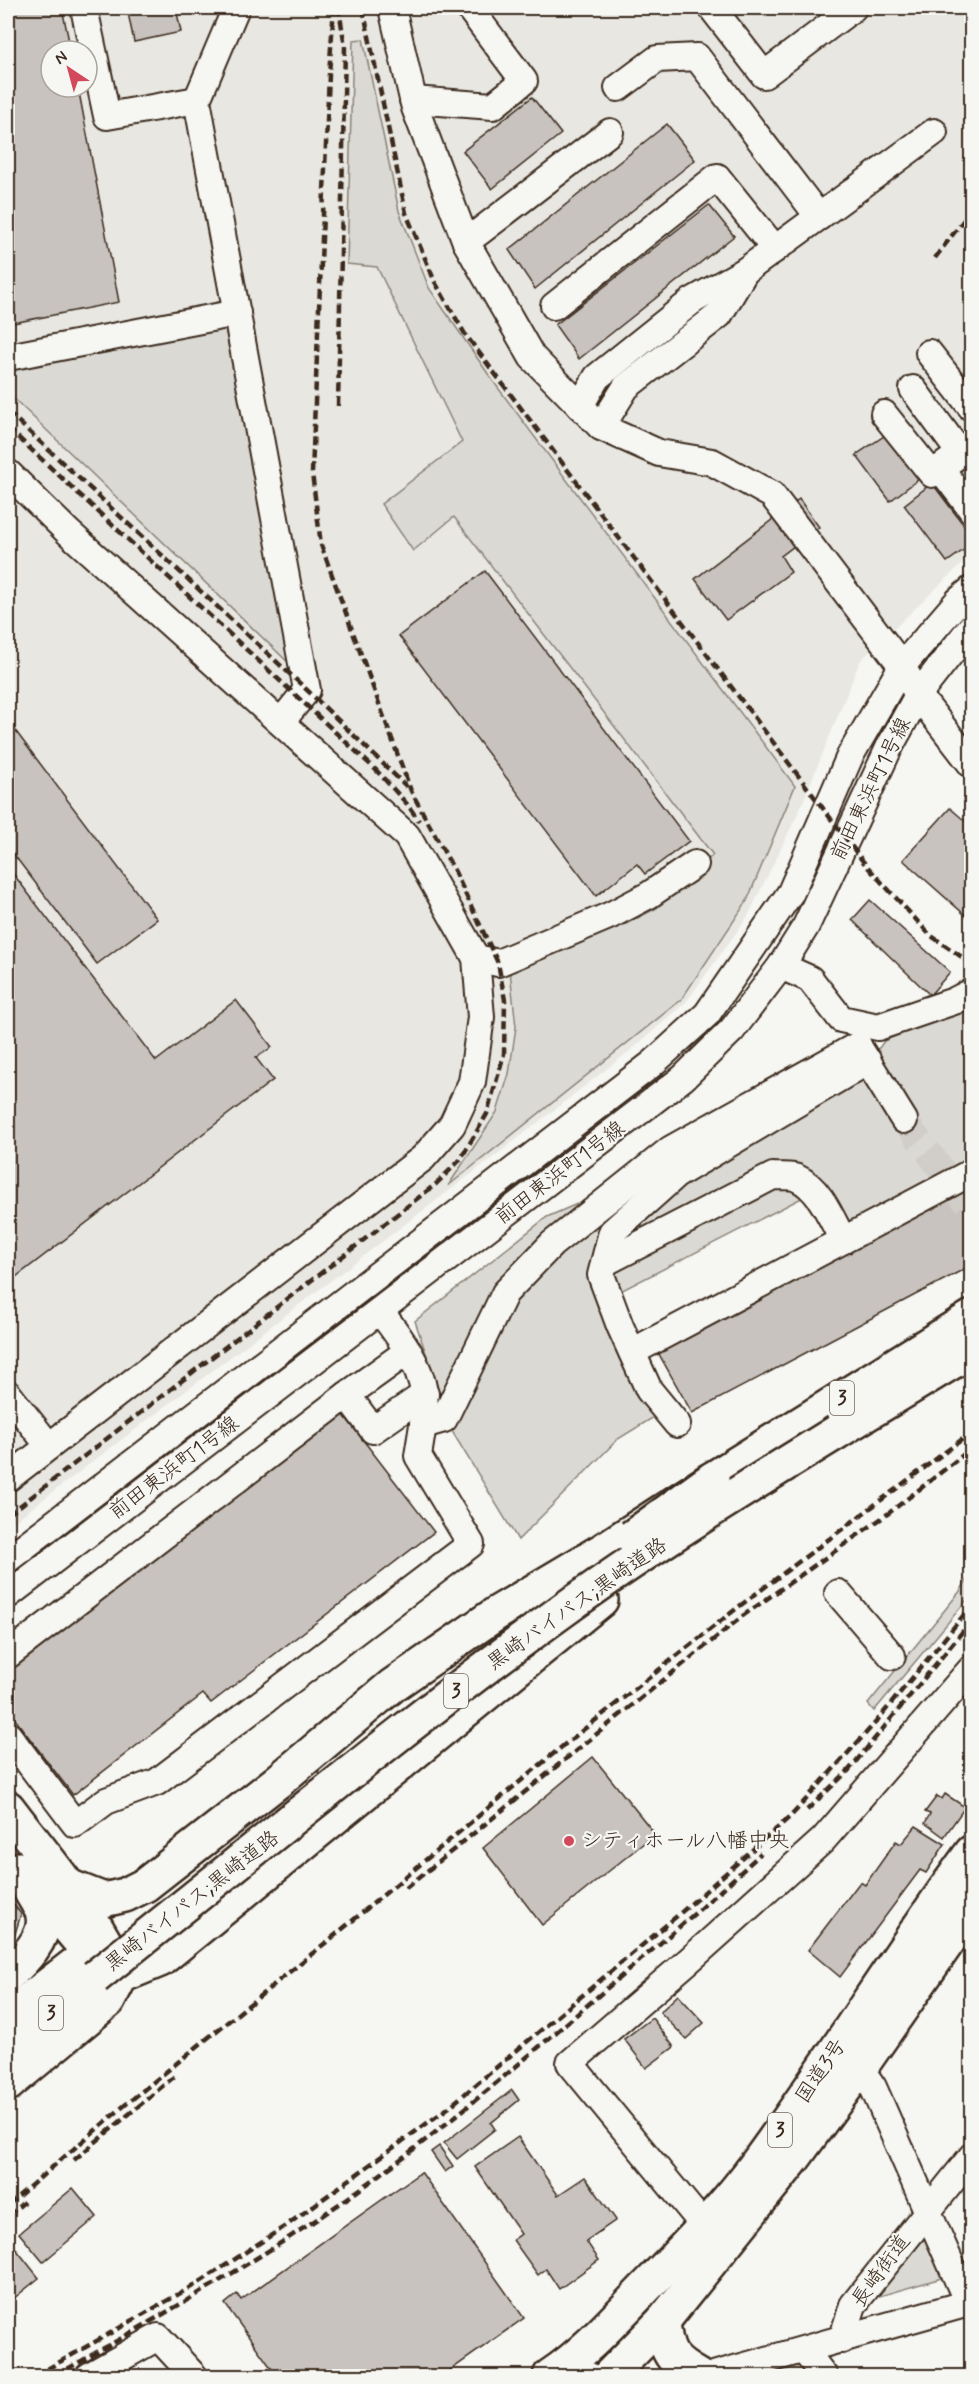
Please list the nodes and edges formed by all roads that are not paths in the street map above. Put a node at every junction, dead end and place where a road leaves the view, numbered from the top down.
1 (84, 8) edge
2 (236, 8) edge
3 (392, 8) edge
4 (712, 8) edge
5 (853, 8) edge
6 (470, 9) edge
7 (618, 88) dead end
8 (197, 100) junction
9 (413, 100) junction
10 (610, 132) dead end
11 (933, 132) dead end
12 (819, 217) junction
13 (466, 242) junction
14 (775, 249) junction
15 (745, 271) junction
16 (554, 306) dead end
17 (237, 313) junction
18 (929, 353) dead end
19 (8, 357) edge
20 (913, 389) dead end
21 (580, 406) junction
22 (972, 408) edge
23 (885, 414) dead end
24 (601, 428) junction
25 (957, 455) edge
26 (8, 473) edge
27 (972, 510) edge
28 (972, 589) edge
29 (972, 626) edge
30 (902, 666) junction
31 (918, 695) junction
32 (281, 722) junction
33 (972, 765) edge
34 (695, 864) dead end
35 (476, 958) junction
36 (781, 966) junction
37 (972, 992) edge
38 (841, 1019) junction
39 (863, 1053) junction
40 (904, 1120) tunnel mouth
41 (972, 1172) edge
42 (843, 1240) junction
43 (604, 1263) junction
44 (380, 1311) junction
45 (972, 1317) edge
46 (972, 1350) edge
47 (408, 1351) junction
48 (632, 1352) junction
49 (8, 1394) edge
50 (425, 1394) junction
51 (347, 1395) junction
52 (677, 1424) dead end
53 (423, 1425) junction
54 (49, 1446) junction
55 (8, 1478) edge
56 (714, 1493) junction
57 (8, 1559) edge
58 (838, 1593) dead end
59 (8, 1595) edge
60 (8, 1655) edge
61 (892, 1656) dead end
62 (972, 1668) edge
63 (8, 1735) edge
64 (8, 1808) edge
65 (972, 1852) edge
66 (13, 1862) edge
67 (68, 1886) junction
68 (972, 1907) edge
69 (8, 1975) edge
70 (121, 1976) junction
71 (8, 2016) edge
72 (8, 2049) edge
73 (860, 2068) junction
74 (8, 2084) edge
75 (972, 2156) edge
76 (928, 2209) junction
77 (705, 2227) junction
78 (970, 2303) edge
79 (663, 2321) junction
80 (842, 2340) junction
81 (804, 2350) junction
82 (567, 2374) edge
83 (89, 2376) edge
84 (194, 2376) edge
85 (609, 2376) edge
86 (698, 2376) edge
87 (710, 2376) edge
88 (824, 2376) edge

1 - 8 street
2 - 8 street
3 - 9 street
4 - 5 street
6 - 9 street
7 - 12 street
8 - 17 street
9 - 13 street
10 - 13 street
11 - 12 street
12 - 14 street
13 - 21 street
14 - 15 street
14 - 16 street
15 - 21 street
15 - 24 street
17 - 19 street
17 - 32 street
18 - 22 street
20 - 25 street
21 - 24 street
23 - 25 street
24 - 30 street
25 - 27 street
26 - 32 street
28 - 30 street, 前田東浜町1号線
29 - 31 street, 前田東浜町1号線
30 - 31 street
30 - 57 street, 前田東浜町1号線
31 - 33 street
31 - 36 street, 前田東浜町1号線
32 - 35 street
34 - 35 street
35 - 54 street
36 - 38 street
36 - 44 street, 前田東浜町1号線
37 - 38 street
38 - 39 street
39 - 40 street
39 - 43 street
39 - 53 street
41 - 42 street
42 - 43 street
42 - 48 street
43 - 48 street
44 - 47 street
44 - 59 street, 前田東浜町1号線
45 - 56 highway, 黒崎バイパス;黒崎道路 / 3
46 - 56 highway, 黒崎バイパス;黒崎道路 / 3, bridge
47 - 50 street
47 - 51 street
48 - 52 street
49 - 54 street
50 - 51 street
50 - 53 street
51 - 60 street
53 - 63 street
54 - 55 street
56 - 67 highway, bridge
56 - 70 highway, bridge
56 - 71 highway, 黒崎バイパス;黒崎道路 / 3, bridge
56 - 72 highway, 黒崎バイパス;黒崎道路 / 3, bridge
58 - 61 street
62 - 77 street
64 - 67 highway
65 - 77 highway, 国道3号 / 3
66 - 69 highway
66 - 70 highway
67 - 70 highway
68 - 73 highway, 国道3号 / 3
70 - 74 highway
73 - 76 street
73 - 79 highway, 国道3号 / 3
75 - 76 street, 長崎街道
76 - 78 street
76 - 80 street, 長崎街道
77 - 82 highway, 国道3号 / 3
78 - 80 street
79 - 85 highway, 国道3号 / 3
79 - 86 highway
80 - 81 street
81 - 87 street
81 - 88 street
83 - 84 street

